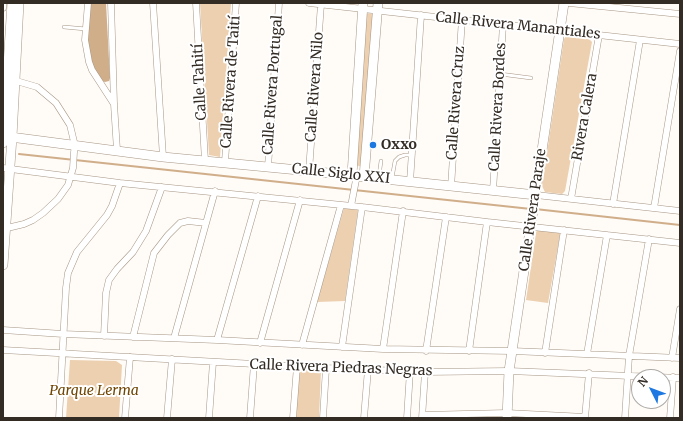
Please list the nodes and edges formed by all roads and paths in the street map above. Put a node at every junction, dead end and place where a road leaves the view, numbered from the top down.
1 (3, 3) edge
2 (12, 3) edge
3 (19, 3) edge
4 (88, 3) edge
5 (111, 3) edge
6 (153, 3) edge
7 (196, 3) edge
8 (236, 3) edge
9 (279, 3) edge
10 (309, 3) edge
11 (564, 3) edge
12 (569, 3) edge
13 (321, 4) junction
14 (363, 6) edge
15 (378, 7) edge
16 (3, 8) edge
17 (680, 14) edge
18 (420, 15) junction
19 (462, 19) junction
20 (503, 24) junction
21 (64, 27) dead end
22 (86, 29) junction
23 (560, 31) junction
24 (599, 35) junction
25 (640, 40) junction
26 (680, 44) edge
27 (680, 51) edge
28 (500, 74) junction
29 (531, 78) dead end
30 (8, 79) edge
31 (114, 104) junction
32 (6, 137) edge
33 (3, 143) edge
34 (74, 149) junction
35 (118, 150) junction
36 (411, 156) junction
37 (163, 157) junction
38 (205, 161) junction
39 (381, 161) dead end
40 (225, 162) junction
41 (268, 167) junction
42 (6, 169) edge
43 (309, 171) junction
44 (71, 176) junction
45 (357, 178) junction
46 (379, 178) junction
47 (392, 180) junction
48 (120, 182) junction
49 (410, 182) junction
50 (162, 187) junction
51 (451, 187) junction
52 (215, 191) junction
53 (493, 191) junction
54 (258, 196) junction
55 (535, 199) junction
56 (571, 199) junction
57 (300, 200) junction
58 (613, 204) junction
59 (341, 205) junction
60 (351, 206) junction
61 (362, 207) junction
62 (654, 208) junction
63 (680, 211) edge
64 (403, 212) junction
65 (446, 217) junction
66 (487, 222) junction
67 (206, 223) junction
68 (532, 223) junction
69 (4, 229) edge
70 (564, 230) junction
71 (607, 235) junction
72 (649, 239) junction
73 (680, 243) edge
74 (3, 265) edge
75 (680, 309) edge
76 (3, 330) edge
77 (64, 334) junction
78 (104, 336) junction
79 (133, 337) junction
80 (174, 338) junction
81 (217, 340) junction
82 (260, 343) junction
83 (302, 345) junction
84 (342, 348) junction
85 (383, 349) junction
86 (3, 350) edge
87 (426, 351) junction
88 (469, 351) junction
89 (512, 351) junction
90 (545, 353) junction
91 (63, 354) junction
92 (587, 354) junction
93 (629, 356) junction
94 (130, 357) junction
95 (672, 358) junction
96 (680, 358) edge
97 (172, 359) junction
98 (213, 362) junction
99 (254, 364) junction
100 (297, 366) junction
101 (326, 368) junction
102 (368, 369) junction
103 (410, 371) junction
104 (509, 371) junction
105 (426, 372) junction
106 (589, 373) junction
107 (628, 375) junction
108 (673, 378) junction
109 (680, 378) edge
110 (422, 416) edge
111 (507, 416) edge
112 (59, 418) edge
113 (125, 418) edge
114 (167, 418) edge
115 (210, 418) edge
116 (250, 418) edge
117 (293, 418) edge
118 (323, 418) edge
119 (364, 418) edge
120 (407, 418) edge
121 (585, 418) edge
122 (625, 418) edge
123 (670, 418) edge

1 - 16 street
2 - 30 street
3 - 30 street
4 - 22 street
5 - 31 street
6 - 37 street
7 - 38 street, Calle Tahití
8 - 40 street, Calle Rivera de Taití
9 - 41 street, Calle Rivera Portugal
10 - 13 street, Calle Rivera Manantiales
11 - 23 street, Calle Rivera Paraje
12 - 17 street, Calle Rivera Manantiales
13 - 14 street, Calle Rivera Manantiales
13 - 43 street, Calle Rivera Nilo
14 - 15 street, Calle Rivera Manantiales
14 - 45 street
15 - 18 street, Calle Rivera Manantiales
15 - 45 street
18 - 19 street, Calle Rivera Manantiales
18 - 36 street
19 - 20 street, Calle Rivera Manantiales
19 - 51 street, Calle Rivera Cruz
20 - 23 street, Calle Rivera Manantiales
20 - 28 street, Calle Rivera Bordes
21 - 22 lane
22 - 31 street
23 - 24 street, Calle Rivera Manantiales
23 - 55 street, Calle Rivera Paraje
24 - 25 street, Calle Rivera Manantiales
24 - 56 street, Rivera Calera
25 - 26 street, Calle Rivera Manantiales
25 - 58 street
27 - 62 street
28 - 29 lane
28 - 53 street, Calle Rivera Bordes
30 - 32 street
30 - 34 street
31 - 35 street
32 - 33 street
32 - 34 street, Calle Siglo XXI
32 - 42 street
34 - 35 street, Calle Siglo XXI
34 - 44 street
35 - 37 street, Calle Siglo XXI
36 - 47 lane
36 - 49 street
37 - 38 street, Calle Siglo XXI
38 - 40 street, Calle Siglo XXI
39 - 46 lane
40 - 41 street, Calle Siglo XXI
41 - 43 street, Calle Siglo XXI
42 - 44 street
42 - 69 street
43 - 45 street, Calle Siglo XXI
44 - 48 street
44 - 69 street
45 - 46 street, Calle Siglo XXI
45 - 60 street
46 - 47 street, Calle Siglo XXI
47 - 49 street, Calle Siglo XXI
48 - 50 street
48 - 77 street
49 - 51 street, Calle Siglo XXI
50 - 52 street
50 - 78 street
51 - 53 street, Calle Siglo XXI
52 - 54 street
52 - 67 street
53 - 55 street, Calle Siglo XXI
54 - 57 street
54 - 81 street
55 - 56 street, Calle Siglo XXI
55 - 68 street, Calle Rivera Paraje
56 - 58 street, Calle Siglo XXI
57 - 59 street
57 - 82 street
58 - 62 street, Calle Siglo XXI
59 - 60 street
59 - 83 street
60 - 61 street
61 - 64 street
61 - 84 street
62 - 63 street, Calle Siglo XXI
64 - 65 street
64 - 85 street
65 - 66 street
65 - 87 street
66 - 68 street
66 - 88 street
67 - 79 street
67 - 80 street
68 - 70 street
68 - 89 street, Calle Rivera Paraje
69 - 74 street
70 - 71 street
70 - 90 street
71 - 72 street
71 - 92 street
72 - 73 street
72 - 93 street
75 - 95 street
76 - 77 street, Calle Rivera Piedras Negras
77 - 78 street, Calle Rivera Piedras Negras
77 - 91 street
78 - 79 street, Calle Rivera Piedras Negras
79 - 80 street, Calle Rivera Piedras Negras
80 - 81 street, Calle Rivera Piedras Negras
81 - 82 street, Calle Rivera Piedras Negras
82 - 83 street, Calle Rivera Piedras Negras
83 - 84 street, Calle Rivera Piedras Negras
84 - 85 street, Calle Rivera Piedras Negras
85 - 87 street, Calle Rivera Piedras Negras
86 - 91 street, Calle Rivera Piedras Negras
87 - 88 street, Calle Rivera Piedras Negras
88 - 89 street, Calle Rivera Piedras Negras
89 - 90 street, Calle Rivera Piedras Negras
89 - 104 street, Calle Rivera Paraje
90 - 92 street, Calle Rivera Piedras Negras
91 - 94 street, Calle Rivera Piedras Negras
91 - 112 street
92 - 93 street, Calle Rivera Piedras Negras
93 - 95 street, Calle Rivera Piedras Negras
93 - 107 street
94 - 97 street, Calle Rivera Piedras Negras
94 - 113 street
95 - 96 street, Calle Rivera Piedras Negras
97 - 98 street, Calle Rivera Piedras Negras
97 - 114 street
98 - 99 street, Calle Rivera Piedras Negras
98 - 115 street
99 - 100 street, Calle Rivera Piedras Negras
99 - 116 street
100 - 101 street, Calle Rivera Piedras Negras
100 - 117 street
101 - 102 street, Calle Rivera Piedras Negras
101 - 118 street
102 - 103 street, Calle Rivera Piedras Negras
102 - 119 street
103 - 105 street, Calle Rivera Piedras Negras
103 - 120 street
104 - 105 street, Calle Rivera Piedras Negras
104 - 106 street, Calle Rivera Piedras Negras
104 - 111 street, Calle Rivera Paraje
105 - 110 street
106 - 107 street, Calle Rivera Piedras Negras
106 - 121 street
107 - 108 street, Calle Rivera Piedras Negras
107 - 122 street
108 - 109 street, Calle Rivera Piedras Negras
108 - 123 street
110 - 111 street
111 - 121 street

